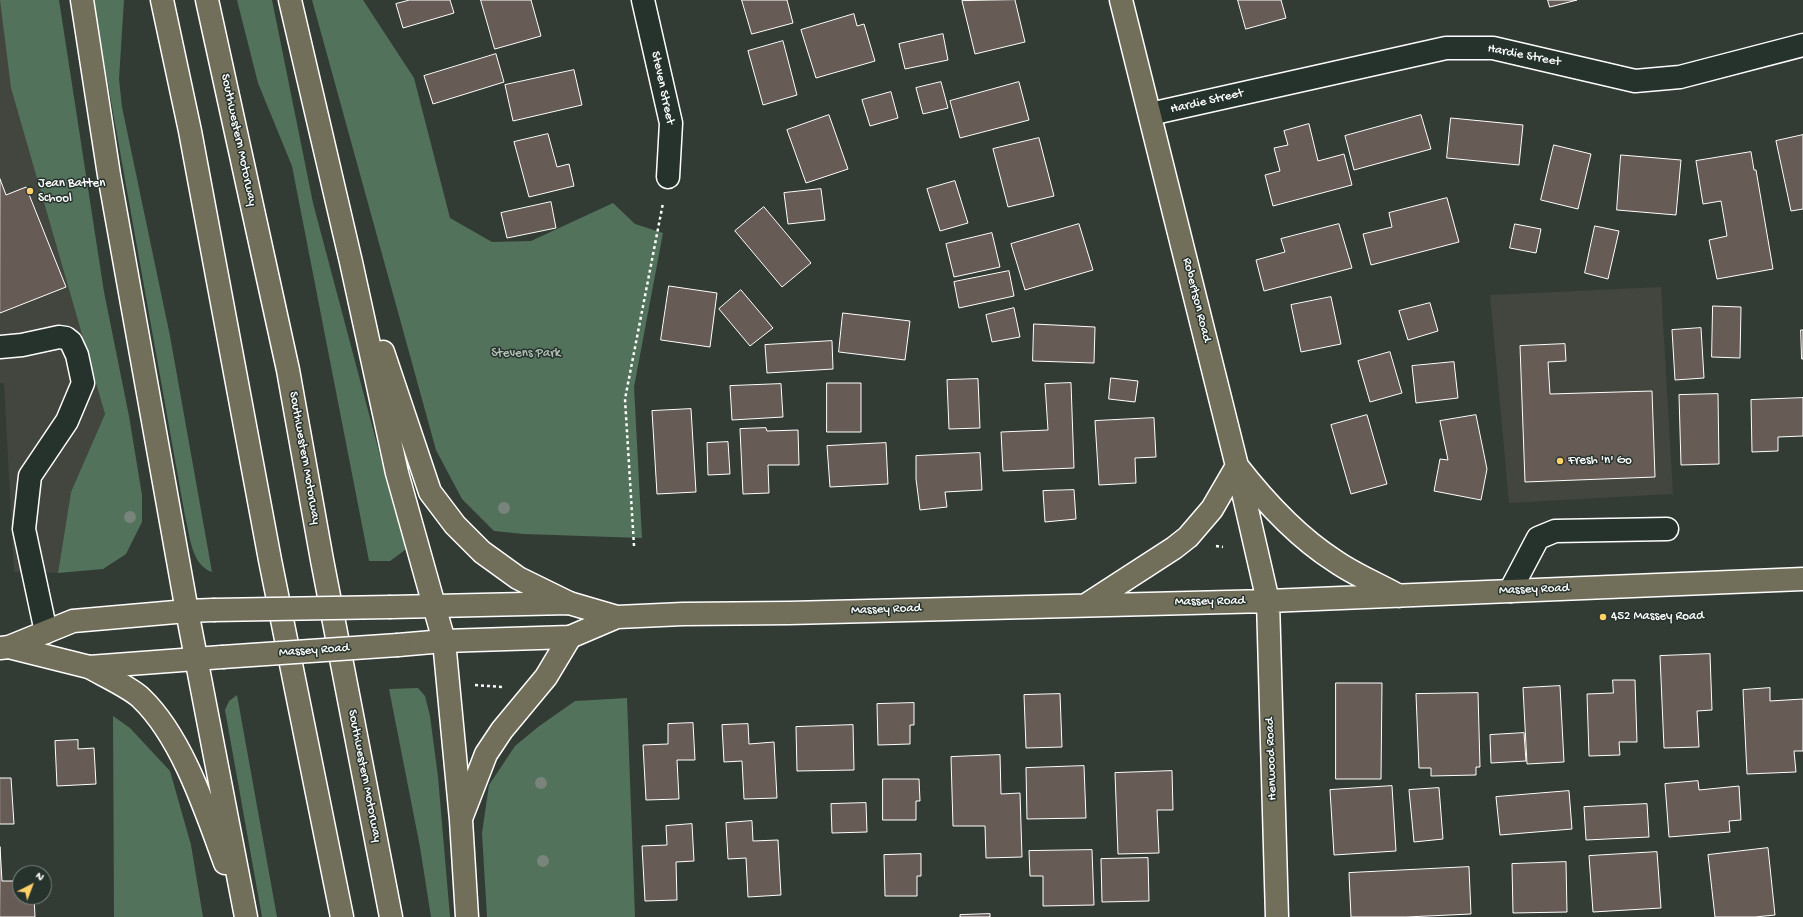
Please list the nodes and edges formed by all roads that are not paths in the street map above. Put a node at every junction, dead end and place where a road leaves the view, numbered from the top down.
1 (82, 0) edge
2 (162, 0) edge
3 (207, 0) edge
4 (290, 0) edge
5 (643, 0) edge
6 (1121, 0) edge
7 (1803, 45) edge
8 (1150, 114) junction
9 (668, 177) road end
10 (351, 262) junction
11 (0, 347) edge
12 (1237, 466) junction
13 (1668, 529) dead end
14 (1803, 579) edge
15 (1510, 591) junction
16 (1399, 596) junction
17 (1268, 601) junction
18 (569, 603) junction
19 (434, 605) junction
20 (1086, 605) junction
21 (186, 611) junction
22 (617, 617) junction
23 (46, 632) junction
24 (570, 637) junction
25 (444, 641) junction
26 (4, 648) edge
27 (195, 659) junction
28 (89, 667) junction
29 (461, 820) junction
30 (245, 917) edge
31 (342, 917) edge
32 (391, 917) edge
33 (467, 917) edge
34 (1277, 917) edge

1 - 21 main road
2 - 31 main road
3 - 32 main road, Southwestern Motorway
4 - 10 main road
5 - 9 street, Steven Street
6 - 8 main road, Robertson Road
7 - 8 street, Hardie Street
8 - 12 main road, Robertson Road
10 - 18 main road
10 - 19 main road
11 - 23 street
12 - 16 main road
12 - 17 main road, Robertson Road
12 - 20 main road
13 - 15 street
14 - 15 main road, Massey Road
15 - 16 main road, Massey Road
16 - 17 main road, Massey Road
17 - 20 main road, Massey Road
17 - 34 main road, Henwood Road
18 - 19 main road, Massey Road
18 - 22 main road, Massey Road
19 - 21 main road, Massey Road, bridge
19 - 25 main road
20 - 22 main road, Massey Road
21 - 23 main road, Massey Road
21 - 27 main road
22 - 24 main road, Massey Road
23 - 26 main road, Massey Road
24 - 25 main road, Massey Road
24 - 29 main road
25 - 27 main road, Massey Road, bridge
25 - 29 main road
26 - 28 main road, Massey Road
27 - 28 main road, Massey Road
27 - 30 main road
28 - 30 main road
29 - 33 main road

